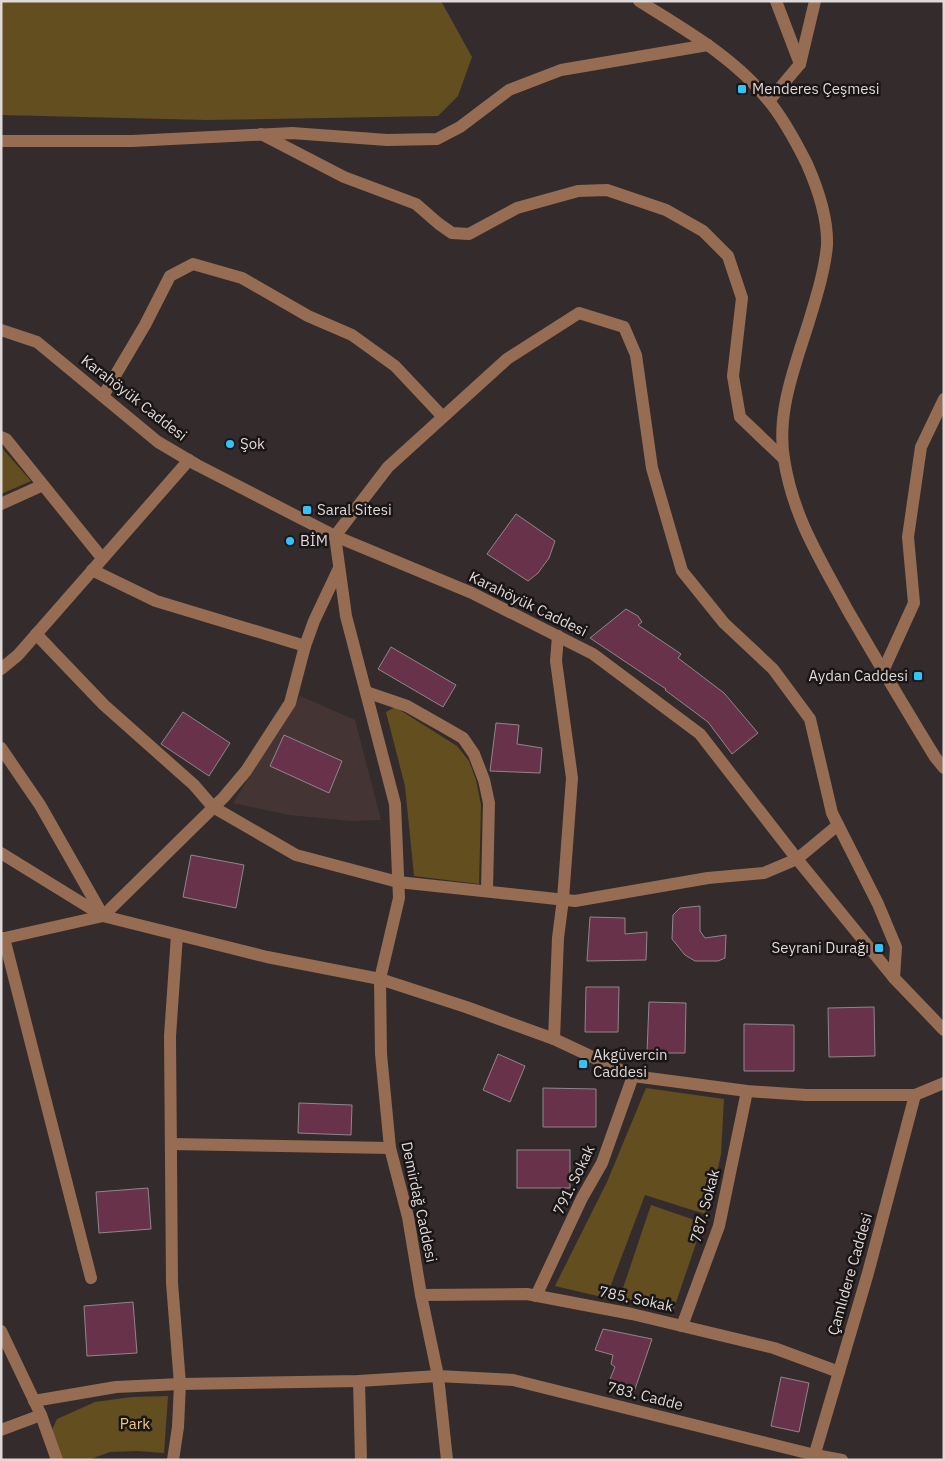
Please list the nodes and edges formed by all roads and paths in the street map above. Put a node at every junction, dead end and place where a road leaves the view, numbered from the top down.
1 (639, 1) edge
2 (776, 1) edge
3 (815, 1) edge
4 (708, 45) junction
5 (800, 64) junction
6 (769, 101) junction
7 (261, 134) junction
8 (1, 142) edge
9 (1, 330) edge
10 (103, 396) junction
11 (944, 399) edge
12 (443, 417) junction
13 (1, 437) edge
14 (784, 459) junction
15 (189, 460) junction
16 (44, 485) junction
17 (1, 504) edge
18 (335, 536) junction
19 (102, 558) junction
20 (339, 568) junction
21 (92, 570) junction
22 (36, 634) junction
23 (558, 636) junction
24 (305, 646) junction
25 (1, 669) edge
26 (883, 671) junction
27 (366, 692) junction
28 (1, 748) edge
29 (944, 768) edge
30 (213, 807) junction
31 (838, 825) junction
32 (1, 852) edge
33 (797, 860) junction
34 (398, 882) junction
35 (487, 890) junction
36 (563, 899) junction
37 (103, 916) junction
38 (177, 935) junction
39 (3, 939) edge
40 (894, 978) junction
41 (380, 979) junction
42 (944, 1030) edge
43 (554, 1040) junction
44 (633, 1076) junction
45 (944, 1083) edge
46 (747, 1091) junction
47 (915, 1095) junction
48 (171, 1144) junction
49 (390, 1148) junction
50 (91, 1278) dead end
51 (421, 1295) junction
52 (536, 1296) junction
53 (682, 1326) junction
54 (1, 1331) edge
55 (839, 1372) junction
56 (438, 1376) junction
57 (359, 1381) junction
58 (180, 1384) junction
59 (34, 1401) junction
60 (41, 1415) junction
61 (1, 1430) edge
62 (814, 1458) edge
63 (57, 1460) edge
64 (173, 1460) edge
65 (361, 1460) edge
66 (447, 1460) edge
67 (842, 1460) edge

1 - 4 street
2 - 5 street
3 - 5 street
4 - 6 street
4 - 7 street
5 - 6 street
6 - 14 street
7 - 8 street
7 - 14 street
9 - 10 street, Karahöyük Caddesi
10 - 12 street
10 - 15 street, Karahöyük Caddesi
11 - 26 street
12 - 18 street
12 - 31 street
13 - 16 street
14 - 26 street
15 - 18 street, Karahöyük Caddesi
15 - 19 street
16 - 17 street
16 - 19 street
18 - 20 street, Demirdağ Caddesi
18 - 23 street, Karahöyük Caddesi
19 - 21 street
20 - 24 street
20 - 27 street, Demirdağ Caddesi
21 - 22 street
21 - 24 street
22 - 25 street
22 - 30 street
23 - 33 street, Karahöyük Caddesi
23 - 36 street
24 - 30 street
26 - 29 street
27 - 34 street, Demirdağ Caddesi
27 - 35 street
28 - 37 street
30 - 34 street
30 - 37 street
31 - 33 street
31 - 40 street
32 - 37 street
33 - 36 street
33 - 40 street, Karahöyük Caddesi
34 - 35 street
34 - 41 street, Demirdağ Caddesi
35 - 36 street
36 - 43 street
37 - 38 street
37 - 39 street
38 - 41 street
38 - 48 street
39 - 50 street
40 - 42 street, Karahöyük Caddesi
41 - 43 street
41 - 49 street, Demirdağ Caddesi
43 - 44 street
44 - 46 street
44 - 52 street, 791. Sokak
45 - 47 street
46 - 47 street
46 - 53 street, 787. Sokak
47 - 55 street, Çamlıdere Caddesi
48 - 49 street
48 - 58 street
49 - 51 street, Demirdağ Caddesi
51 - 52 street, 785. Sokak
51 - 56 street, Demirdağ Caddesi
52 - 53 street, 785. Sokak
53 - 55 street, 785. Sokak
54 - 59 street
55 - 62 street, Çamlıdere Caddesi
56 - 57 street, 783. Cadde
56 - 62 street, 783. Cadde
56 - 66 street, Demirdağ Caddesi
57 - 58 street, 783. Cadde
57 - 65 street
58 - 59 street, 783. Cadde
58 - 64 street
59 - 60 street
60 - 61 street
60 - 63 street
62 - 67 street, 783. Cadde

